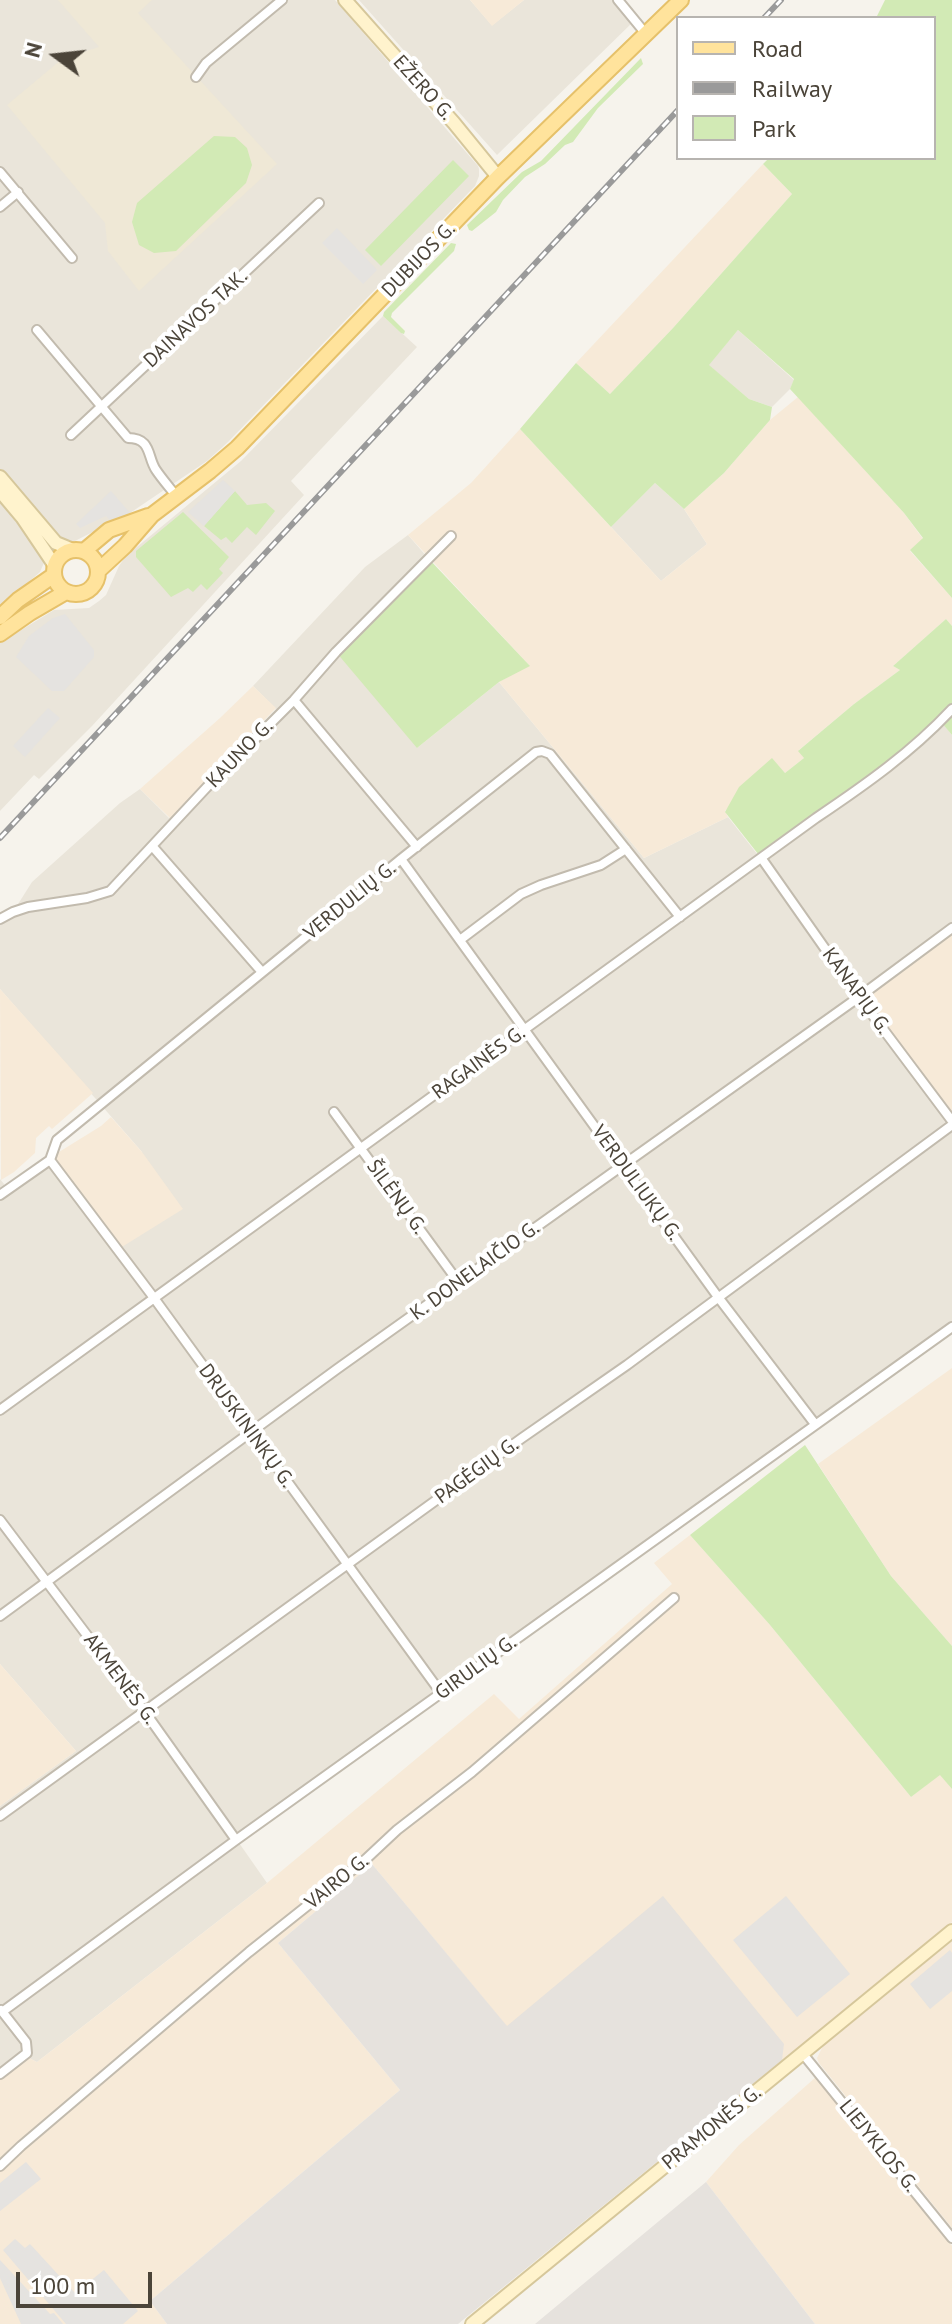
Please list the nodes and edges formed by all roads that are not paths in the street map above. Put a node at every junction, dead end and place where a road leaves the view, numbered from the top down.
1 (282, 0) edge
2 (345, 0) edge
3 (618, 0) edge
4 (681, 0) edge
5 (646, 34) junction
6 (196, 77) dead end
7 (0, 172) edge
8 (498, 177) junction
9 (18, 192) junction
10 (319, 203) dead end
11 (0, 207) edge
12 (72, 258) dead end
13 (37, 330) dead end
14 (101, 407) junction
15 (71, 435) dead end
16 (0, 477) edge
17 (0, 491) edge
18 (177, 497) junction
19 (152, 515) junction
20 (451, 536) dead end
21 (79, 550) junction
22 (54, 571) junction
23 (98, 571) junction
24 (66, 592) junction
25 (0, 617) edge
26 (0, 634) edge
27 (294, 700) junction
28 (952, 709) edge
29 (153, 847) junction
30 (417, 847) junction
31 (626, 849) junction
32 (401, 859) junction
33 (762, 859) junction
34 (680, 917) junction
35 (0, 919) edge
36 (952, 928) edge
37 (460, 940) junction
38 (262, 972) junction
39 (859, 997) junction
40 (524, 1029) junction
41 (334, 1112) dead end
42 (952, 1123) edge
43 (361, 1148) junction
44 (50, 1160) junction
45 (623, 1164) junction
46 (0, 1195) edge
47 (459, 1283) junction
48 (718, 1297) junction
49 (154, 1298) junction
50 (952, 1327) edge
51 (0, 1410) edge
52 (815, 1424) junction
53 (251, 1432) junction
54 (0, 1520) edge
55 (348, 1565) junction
56 (46, 1582) junction
57 (674, 1598) dead end
58 (0, 1616) edge
59 (441, 1693) junction
60 (145, 1712) junction
61 (0, 1816) edge
62 (236, 1840) junction
63 (952, 1931) edge
64 (1, 2011) edge
65 (803, 2054) junction
66 (0, 2074) edge
67 (0, 2166) edge
68 (952, 2238) edge
69 (472, 2324) edge

1 - 6 street
2 - 8 main road, EŽERO G.
3 - 5 street
4 - 5 main road, DUBIJOS G.
5 - 8 main road, DUBIJOS G.
7 - 9 street
8 - 18 main road, DUBIJOS G.
9 - 11 street
9 - 12 street
10 - 14 street, DAINAVOS TAK.
13 - 14 street
14 - 15 street, DAINAVOS TAK.
14 - 18 street
16 - 21 main road
17 - 22 main road
18 - 19 main road, DUBIJOS G.
19 - 21 main road, DUBIJOS G.
19 - 23 main road, DUBIJOS G.
20 - 27 street, KAUNO G.
21 - 22 main road
21 - 23 main road
22 - 24 main road
22 - 25 main road
23 - 24 main road
24 - 26 main road
27 - 29 street, KAUNO G.
27 - 30 street
28 - 33 street, RAGAINĖS G.
29 - 35 street, KAUNO G.
29 - 38 street
30 - 31 street, VERDULIŲ G.
30 - 32 street, VERDULIŲ G.
31 - 34 street, VERDULIŲ G.
31 - 37 street
32 - 37 street, VERDULIUKŲ G.
32 - 38 street, VERDULIŲ G.
33 - 34 street, RAGAINĖS G.
33 - 39 street, KANAPIŲ G.
34 - 40 street, RAGAINĖS G.
36 - 39 street, K. DONELAIČIO G.
37 - 40 street, VERDULIUKŲ G.
38 - 44 street, VERDULIŲ G.
39 - 42 street, KANAPIŲ G.
39 - 45 street, K. DONELAIČIO G.
40 - 43 street, RAGAINĖS G.
40 - 45 street, VERDULIUKŲ G.
41 - 43 street, ŠILĖNŲ G.
42 - 48 street, PAGĖGIŲ G.
43 - 47 street, ŠILĖNŲ G.
43 - 49 street, RAGAINĖS G.
44 - 46 street, VERDULIŲ G.
44 - 49 street, DRUSKININKŲ G.
45 - 47 street, K. DONELAIČIO G.
45 - 48 street, VERDULIUKŲ G.
47 - 53 street, K. DONELAIČIO G.
48 - 52 street, VERDULIUKŲ G.
48 - 55 street, PAGĖGIŲ G.
49 - 51 street, RAGAINĖS G.
49 - 53 street, DRUSKININKŲ G.
50 - 52 street, GIRULIŲ G.
52 - 59 street, GIRULIŲ G.
53 - 55 street, DRUSKININKŲ G.
53 - 56 street, K. DONELAIČIO G.
54 - 56 street, AKMENĖS G.
55 - 59 street, DRUSKININKŲ G.
55 - 60 street, PAGĖGIŲ G.
56 - 58 street, K. DONELAIČIO G.
56 - 60 street, AKMENĖS G.
57 - 67 street, VAIRO G.
59 - 62 street, GIRULIŲ G.
60 - 61 street, PAGĖGIŲ G.
60 - 62 street, AKMENĖS G.
62 - 64 street, GIRULIŲ G.
63 - 65 main road, PRAMONĖS G.
64 - 66 street
65 - 68 street, LIEJYKLOS G.
65 - 69 main road, PRAMONĖS G.

